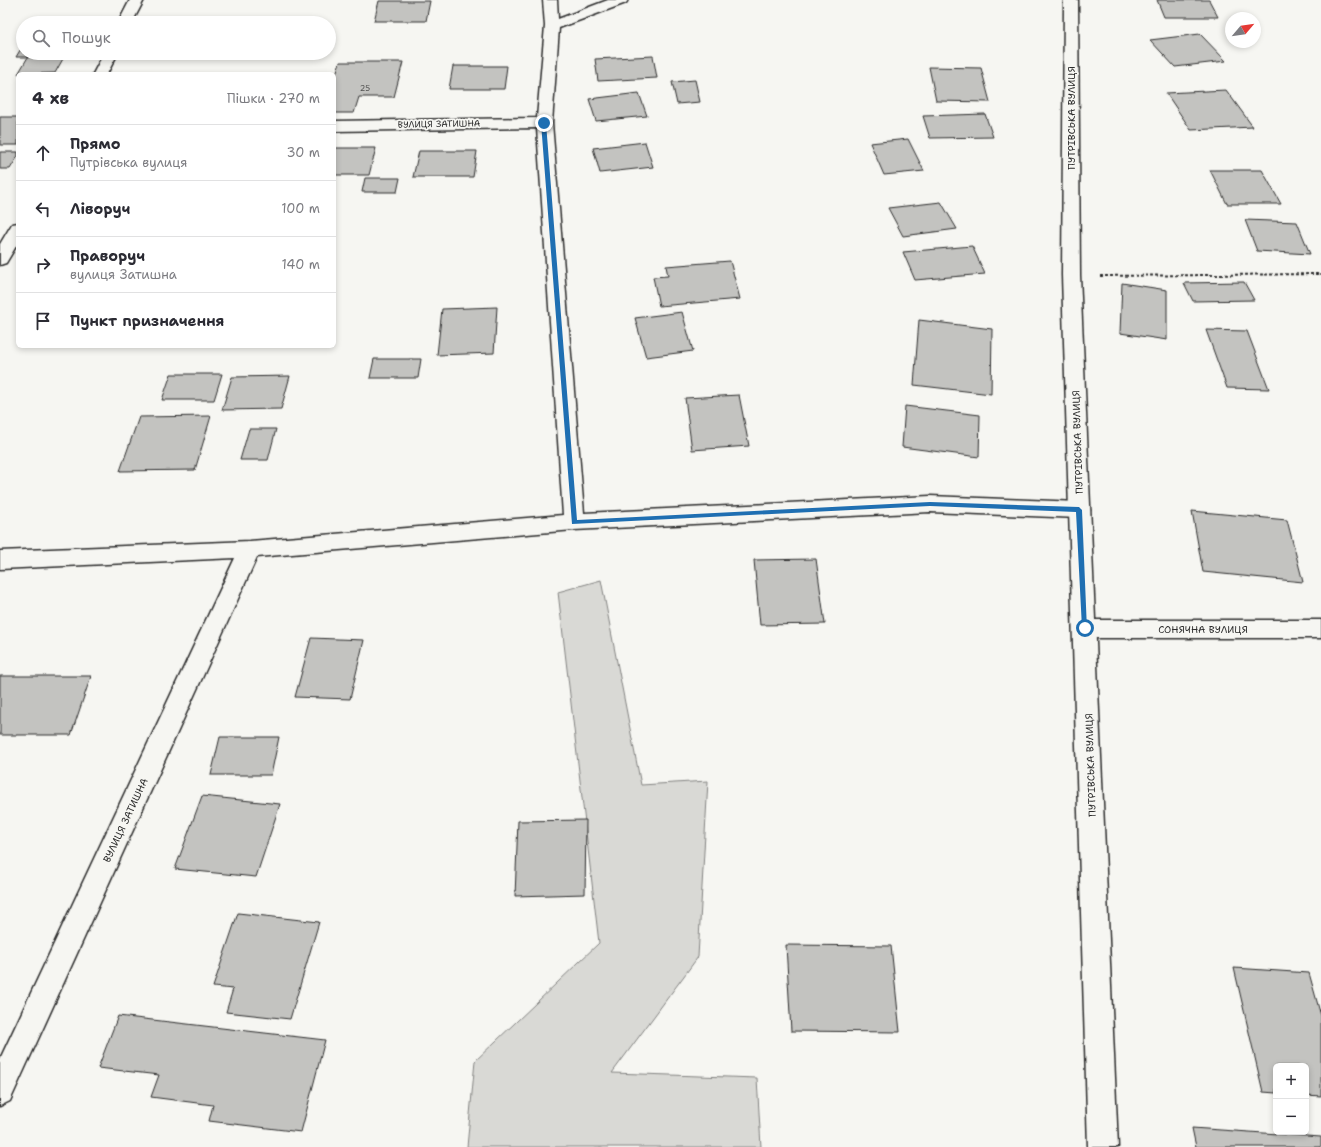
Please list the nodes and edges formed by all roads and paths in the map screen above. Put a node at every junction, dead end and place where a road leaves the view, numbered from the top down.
1 (136, 0) edge
2 (550, 0) edge
3 (621, 0) edge
4 (1071, 0) edge
5 (128, 16) edge
6 (552, 26) junction
7 (107, 60) edge
8 (101, 72) edge
9 (544, 123) junction
10 (336, 126) edge
11 (16, 231) edge
12 (0, 259) edge
13 (1321, 274) edge
14 (1071, 275) junction
15 (1079, 510) junction
16 (574, 522) junction
17 (250, 549) junction
18 (0, 560) edge
19 (1085, 628) junction
20 (1321, 629) edge
21 (0, 1091) edge
22 (1102, 1147) edge

1 - 5 street
2 - 6 street
3 - 6 street
4 - 14 street, ПУТРІВСЬКА ВУЛИЦЯ
6 - 9 street
7 - 8 street
9 - 10 street, ВУЛИЦЯ ЗАТИШНА
9 - 16 street
11 - 12 street
13 - 14 path
14 - 15 street, ПУТРІВСЬКА ВУЛИЦЯ
15 - 16 street
15 - 19 street, ПУТРІВСЬКА ВУЛИЦЯ
16 - 17 street
17 - 18 street
17 - 21 street, ВУЛИЦЯ ЗАТИШНА
19 - 20 street, СОНЯЧНА ВУЛИЦЯ
19 - 22 street, ПУТРІВСЬКА ВУЛИЦЯ

